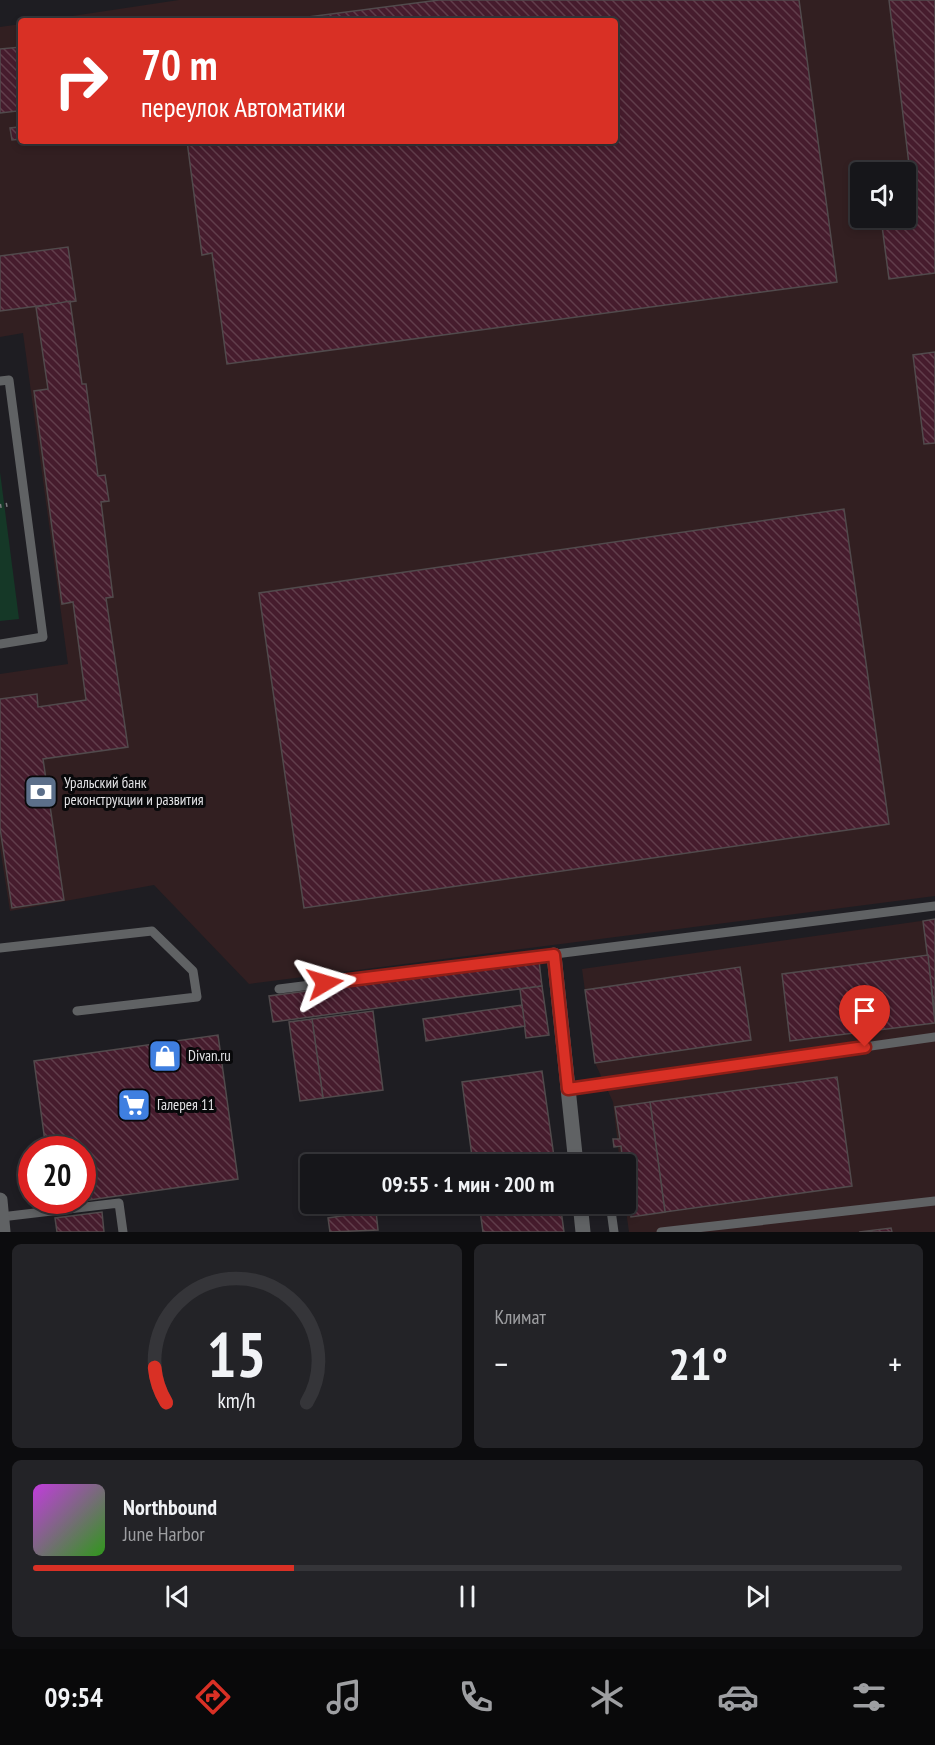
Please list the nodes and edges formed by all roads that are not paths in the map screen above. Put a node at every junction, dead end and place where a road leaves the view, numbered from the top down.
1 (0, 381) edge
2 (0, 644) edge
3 (935, 906) edge
4 (0, 948) edge
5 (554, 955) junction
6 (279, 989) dead end
7 (77, 1011) dead end
8 (935, 1037) edge
9 (568, 1089) junction
10 (575, 1154) edge
11 (0, 1200) edge
12 (935, 1201) edge
13 (581, 1214) edge
14 (611, 1214) edge
15 (2, 1225) edge
16 (123, 1232) edge
17 (583, 1232) edge
18 (614, 1232) edge
19 (661, 1232) edge

1 - 2 lane
3 - 5 lane
4 - 7 lane
5 - 6 lane
5 - 9 street
8 - 9 lane
9 - 10 street
11 - 15 street
12 - 19 lane
13 - 17 street
14 - 18 lane
15 - 16 lane

